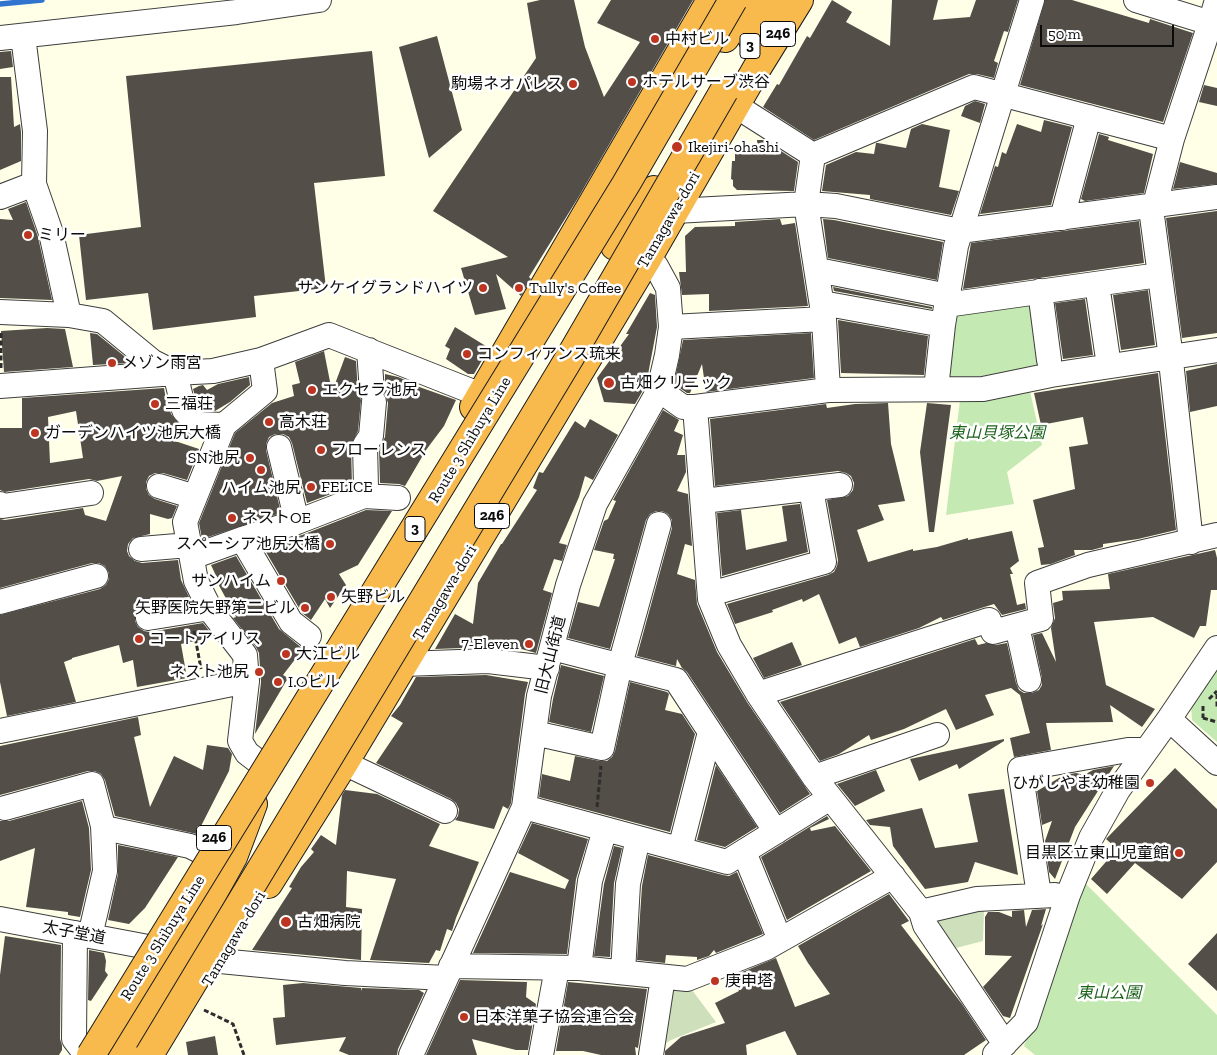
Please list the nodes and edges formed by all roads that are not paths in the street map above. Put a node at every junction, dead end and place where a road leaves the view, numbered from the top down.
1 (320, 0) edge
2 (711, 0) edge
3 (732, 0) edge
4 (749, 0) edge
5 (776, 0) edge
6 (786, 0) edge
7 (799, 0) edge
8 (1032, 0) edge
9 (1136, 0) edge
10 (1214, 16) edge
11 (12, 37) edge
12 (757, 68) junction
13 (1003, 94) junction
14 (730, 99) junction
15 (1089, 117) junction
16 (1172, 140) junction
17 (813, 155) junction
18 (34, 184) junction
19 (626, 184) junction
20 (0, 197) edge
21 (1217, 197) edge
22 (806, 204) junction
23 (1155, 206) junction
24 (675, 211) junction
25 (1062, 218) junction
26 (960, 232) junction
27 (647, 259) junction
28 (818, 270) junction
29 (1159, 275) junction
30 (1097, 284) junction
31 (1040, 291) junction
32 (946, 309) junction
33 (823, 311) junction
34 (1, 312) edge
35 (70, 315) junction
36 (671, 327) junction
37 (369, 350) junction
38 (1217, 350) edge
39 (1170, 356) junction
40 (261, 360) junction
41 (1049, 360) dead end
42 (1109, 366) junction
43 (175, 373) junction
44 (1, 386) edge
45 (936, 389) junction
46 (659, 390) junction
47 (828, 390) junction
48 (481, 395) junction
49 (695, 407) junction
50 (224, 425) junction
51 (279, 447) dead end
52 (840, 485) dead end
53 (159, 486) dead end
54 (811, 488) junction
55 (91, 493) dead end
56 (364, 496) junction
57 (195, 497) junction
58 (398, 498) dead end
59 (703, 501) junction
60 (0, 504) edge
61 (297, 522) junction
62 (659, 524) dead end
63 (1217, 535) edge
64 (242, 539) junction
65 (1192, 542) junction
66 (141, 549) dead end
67 (191, 551) junction
68 (96, 576) dead end
69 (710, 594) junction
70 (0, 602) edge
71 (200, 610) junction
72 (148, 618) dead end
73 (1017, 626) junction
74 (309, 636) dead end
75 (1217, 648) edge
76 (550, 658) junction
77 (403, 664) junction
78 (620, 665) junction
79 (1029, 680) dead end
80 (247, 681) junction
81 (758, 694) junction
82 (1169, 719) junction
83 (0, 729) edge
84 (280, 729) junction
85 (710, 732) junction
86 (534, 733) junction
87 (937, 735) dead end
88 (1146, 750) junction
89 (260, 763) junction
90 (344, 763) junction
91 (1217, 763) edge
92 (814, 777) junction
93 (830, 798) junction
94 (524, 807) junction
95 (5, 808) dead end
96 (446, 811) dead end
97 (103, 826) junction
98 (600, 828) junction
99 (776, 832) junction
100 (638, 838) junction
101 (680, 849) junction
102 (744, 852) junction
103 (204, 853) junction
104 (893, 876) junction
105 (1039, 895) junction
106 (1068, 895) junction
107 (921, 912) junction
108 (0, 919) edge
109 (83, 934) junction
110 (780, 940) junction
111 (148, 946) junction
112 (220, 961) junction
113 (568, 968) junction
114 (449, 972) junction
115 (624, 972) junction
116 (663, 977) junction
117 (1000, 1049) edge
118 (86, 1054) edge
119 (123, 1055) edge
120 (149, 1055) edge
121 (165, 1055) edge
122 (411, 1055) edge
123 (540, 1055) edge
124 (651, 1055) edge

1 - 11 street
2 - 48 highway, 246
3 - 19 highway, Route 3 Shibuya Line / 3, bridge
4 - 19 highway, bridge
5 - 14 highway, 3
6 - 14 highway
7 - 12 highway, Tamagawa-dori / 246
8 - 13 street
9 - 10 street
10 - 16 street
11 - 18 street
12 - 14 highway, Tamagawa-dori / 246
12 - 120 highway, bridge
13 - 15 street
13 - 17 street
13 - 26 street
14 - 17 street
14 - 24 highway, Tamagawa-dori / 246
14 - 120 highway, 3, bridge
15 - 16 street
15 - 25 street
16 - 23 street
17 - 22 street
18 - 20 street
18 - 35 street
19 - 118 highway, Route 3 Shibuya Line / 3, bridge
21 - 23 street
22 - 24 street
22 - 26 street
22 - 28 street
23 - 25 street
23 - 29 street
24 - 27 highway, Tamagawa-dori / 246
25 - 26 street
26 - 32 street
27 - 36 street, 旧大山街道
27 - 77 highway, Tamagawa-dori / 246
28 - 32 street
28 - 33 street
29 - 30 street
29 - 39 street
30 - 31 street
30 - 42 street
31 - 32 street
31 - 41 street
32 - 33 street
32 - 45 street
33 - 36 street
33 - 47 street
34 - 35 street
35 - 43 street
36 - 46 street, 旧大山街道
37 - 40 street
37 - 48 street
37 - 56 street
38 - 39 street
39 - 42 street
39 - 65 street
40 - 43 street
40 - 50 street
42 - 45 street
43 - 44 street
43 - 50 street
45 - 47 street
46 - 49 street
46 - 76 street, 旧大山街道
47 - 49 street
48 - 84 highway, 246
49 - 59 street
50 - 57 street
51 - 61 street
52 - 54 street
53 - 57 street
54 - 59 street
54 - 69 street
55 - 60 street
56 - 58 street
56 - 61 street
57 - 67 street
59 - 69 street
61 - 64 street
62 - 78 street
63 - 65 street
64 - 67 street
64 - 74 street
65 - 73 street
66 - 67 street
67 - 71 street
68 - 70 street
69 - 81 street
71 - 72 street
71 - 80 street
73 - 79 street
73 - 81 street
75 - 82 street
76 - 77 street
76 - 78 street
76 - 86 street, 旧大山街道
77 - 90 highway, Tamagawa-dori / 246
78 - 85 street
78 - 86 street
80 - 83 street
80 - 89 street
81 - 92 street
82 - 88 street
82 - 91 street
84 - 89 highway, 246
84 - 119 highway
85 - 99 street
85 - 101 street
86 - 94 street, 旧大山街道
87 - 92 street
88 - 105 street
88 - 106 street
89 - 103 highway, 246
90 - 96 street
90 - 112 highway, Tamagawa-dori / 246
92 - 93 street
93 - 99 street
93 - 104 street
94 - 98 street
94 - 114 street, 旧大山街道
95 - 97 street
97 - 103 street
97 - 109 street
98 - 100 street
98 - 113 street
99 - 102 street
100 - 101 street
100 - 115 street
101 - 102 street
102 - 110 street
103 - 111 highway, 246
104 - 107 street
104 - 110 street
105 - 106 street
105 - 107 street
106 - 117 street
107 - 117 street
108 - 109 street, 太子堂道
109 - 111 street, 太子堂道
109 - 118 street
110 - 116 street
111 - 118 highway, 246
112 - 114 street
112 - 121 highway, Tamagawa-dori / 246
113 - 114 street
113 - 115 street
113 - 123 street
114 - 122 street, 旧大山街道
115 - 116 street
116 - 124 street

